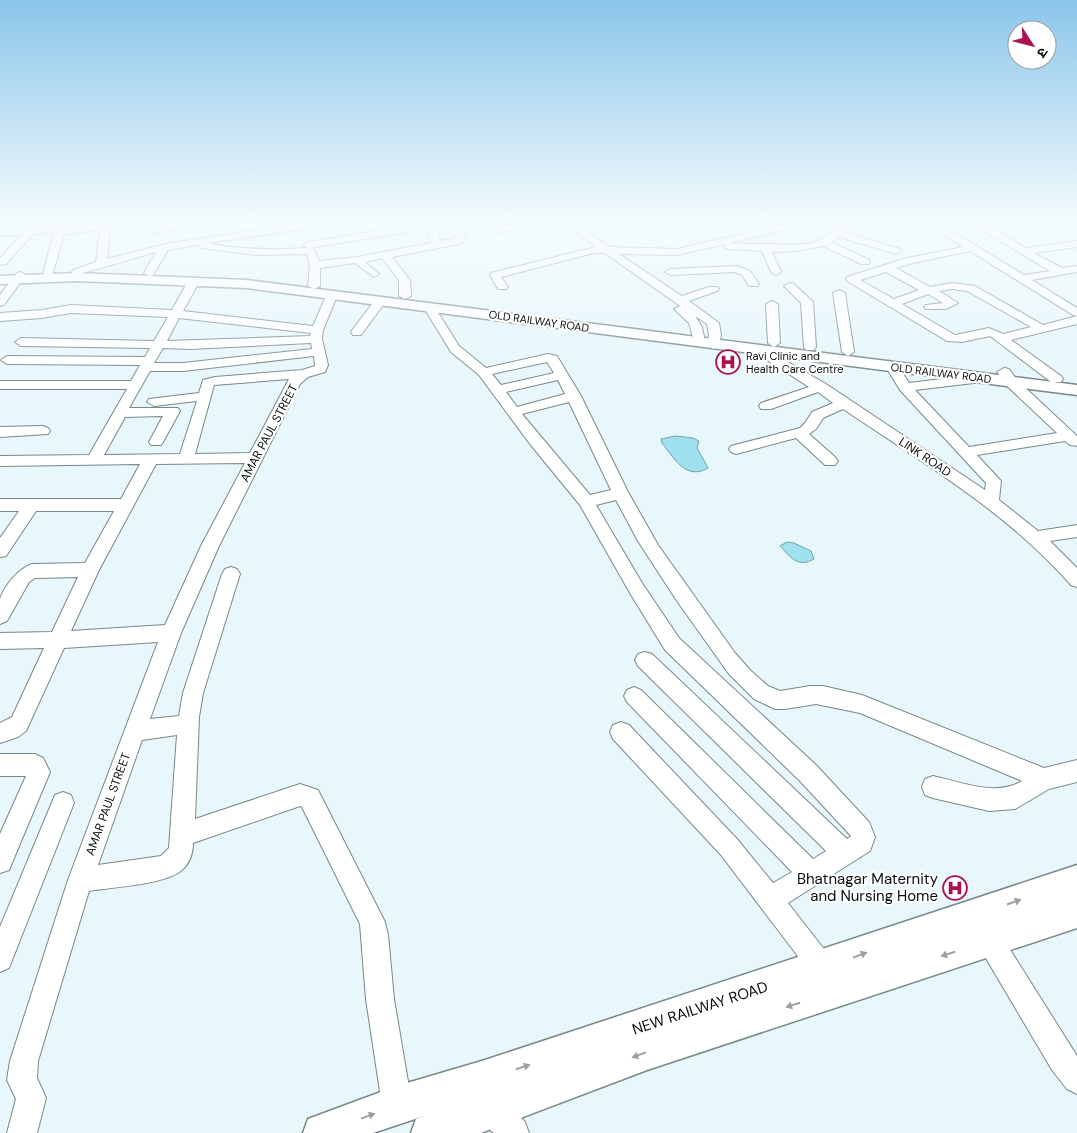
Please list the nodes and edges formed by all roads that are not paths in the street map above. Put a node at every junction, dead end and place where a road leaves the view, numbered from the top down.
1 (18, 275) edge
2 (53, 275) edge
3 (167, 275) edge
4 (318, 275) edge
5 (400, 275) edge
6 (495, 275) edge
7 (638, 275) edge
8 (668, 275) edge
9 (747, 275) edge
10 (865, 275) edge
11 (900, 275) edge
12 (1014, 275) edge
13 (1050, 275) edge
14 (1021, 279) junction
15 (194, 281) junction
16 (753, 284) dead end
17 (790, 286) dead end
18 (502, 287) dead end
19 (713, 289) dead end
20 (660, 290) junction
21 (928, 290) junction
22 (321, 291) junction
23 (839, 294) dead end
24 (405, 296) junction
25 (913, 296) junction
26 (2, 299) edge
27 (682, 300) junction
28 (380, 301) junction
29 (772, 304) dead end
30 (893, 304) junction
31 (930, 307) junction
32 (430, 308) junction
33 (1077, 313) edge
34 (42, 314) junction
35 (176, 314) junction
36 (517, 314) junction
37 (0, 317) edge
38 (923, 320) junction
39 (1077, 320) edge
40 (1042, 328) junction
41 (357, 332) dead end
42 (706, 338) junction
43 (1002, 338) junction
44 (317, 340) junction
45 (21, 342) junction
46 (159, 343) junction
47 (767, 346) junction
48 (810, 348) junction
49 (848, 352) junction
50 (147, 364) junction
51 (4, 365) edge
52 (892, 367) junction
53 (484, 372) junction
54 (303, 374) junction
55 (562, 375) junction
56 (1008, 377) junction
57 (982, 378) junction
58 (1056, 379) junction
59 (1077, 381) edge
60 (136, 385) junction
61 (0, 386) edge
62 (821, 387) junction
63 (905, 387) junction
64 (497, 390) junction
65 (1077, 390) edge
66 (205, 396) junction
67 (574, 396) junction
68 (844, 403) junction
69 (766, 406) dead end
70 (123, 409) junction
71 (513, 412) junction
72 (43, 431) dead end
73 (0, 432) edge
74 (799, 433) junction
75 (1073, 440) edge
76 (736, 449) dead end
77 (154, 451) junction
78 (966, 452) junction
79 (255, 458) junction
80 (94, 459) junction
81 (186, 459) junction
82 (0, 461) edge
83 (830, 461) dead end
84 (621, 494) junction
85 (586, 501) junction
86 (991, 501) junction
87 (0, 505) edge
88 (31, 505) junction
89 (125, 505) junction
90 (1077, 531) edge
91 (1037, 536) junction
92 (0, 551) edge
93 (90, 570) junction
94 (231, 574) dead end
95 (1077, 580) edge
96 (0, 616) edge
97 (171, 633) junction
98 (56, 640) junction
99 (0, 641) edge
100 (645, 660) dead end
101 (634, 696) dead end
102 (189, 724) junction
103 (135, 731) junction
104 (621, 732) dead end
105 (0, 733) edge
106 (0, 765) edge
107 (1077, 771) edge
108 (1044, 779) junction
109 (933, 787) dead end
110 (63, 803) dead end
111 (184, 834) junction
112 (845, 853) junction
113 (0, 861) edge
114 (812, 875) junction
115 (80, 880) junction
116 (1077, 881) edge
117 (769, 900) junction
118 (1077, 912) edge
119 (990, 941) junction
120 (0, 959) edge
121 (830, 979) junction
122 (1077, 1079) edge
123 (397, 1105) junction
124 (498, 1107) edge
125 (439, 1131) edge
126 (22, 1133) edge
127 (322, 1133) edge

1 - 26 street
2 - 15 main road, OLD RAILWAY ROAD
3 - 22 main road, OLD RAILWAY ROAD
4 - 22 street
5 - 24 street
6 - 18 street
7 - 20 street
8 - 20 street
9 - 16 street
10 - 30 street
11 - 21 street
12 - 14 street
13 - 14 street
14 - 33 street
15 - 22 main road, OLD RAILWAY ROAD
15 - 35 street
17 - 48 street
19 - 27 street
20 - 27 street
20 - 42 street
21 - 25 street
21 - 31 street
21 - 40 street
22 - 24 main road, OLD RAILWAY ROAD
22 - 28 main road, OLD RAILWAY ROAD
22 - 44 street
23 - 49 street
24 - 36 main road, OLD RAILWAY ROAD
25 - 30 street
25 - 31 street
27 - 42 street
28 - 32 main road, OLD RAILWAY ROAD
28 - 41 street
29 - 47 street
30 - 38 street
31 - 38 street
32 - 36 main road, OLD RAILWAY ROAD
32 - 53 street
34 - 35 street
34 - 37 street
34 - 45 street
35 - 44 street
35 - 46 street
36 - 42 main road, OLD RAILWAY ROAD
38 - 43 street
39 - 40 street
40 - 43 street
42 - 47 main road, OLD RAILWAY ROAD
43 - 58 street
44 - 46 street
44 - 50 street
44 - 54 street
45 - 46 street
45 - 51 street
46 - 50 street
47 - 48 main road, OLD RAILWAY ROAD
47 - 52 main road, OLD RAILWAY ROAD
47 - 62 street, LINK ROAD
48 - 49 main road, OLD RAILWAY ROAD
49 - 56 main road, OLD RAILWAY ROAD
50 - 51 street
50 - 60 street
52 - 57 main road, OLD RAILWAY ROAD
52 - 63 street
53 - 55 street
53 - 64 street
54 - 66 street
54 - 79 street, AMAR PAUL STREET
55 - 64 street
55 - 67 street
56 - 57 main road, OLD RAILWAY ROAD
56 - 58 main road, OLD RAILWAY ROAD
56 - 65 main road, OLD RAILWAY ROAD
56 - 75 street
57 - 63 street
58 - 59 main road, OLD RAILWAY ROAD
60 - 61 street
60 - 70 street
62 - 68 street, LINK ROAD
62 - 69 street
63 - 78 street
64 - 71 street
66 - 70 street
66 - 81 street
67 - 71 street
67 - 84 street
68 - 74 street
68 - 86 street, LINK ROAD
70 - 77 street
70 - 80 street
71 - 85 street
72 - 73 street
74 - 76 street
74 - 83 street
75 - 78 street
77 - 80 street
77 - 81 street
77 - 89 street
78 - 86 street
79 - 81 street
79 - 97 street, AMAR PAUL STREET
80 - 82 street
84 - 85 street
84 - 108 street
85 - 112 street
86 - 91 street, LINK ROAD
87 - 88 street
88 - 89 street
88 - 92 street
89 - 93 street
90 - 91 street
91 - 95 street, LINK ROAD
93 - 96 street
93 - 98 street
94 - 102 street
97 - 98 street
97 - 103 street, AMAR PAUL STREET
98 - 99 street
98 - 105 street
100 - 112 street
101 - 114 street
102 - 103 street
102 - 111 street
103 - 115 street, AMAR PAUL STREET
104 - 117 street
106 - 113 street
107 - 108 street
108 - 109 street
110 - 120 street
111 - 115 street
111 - 123 street
112 - 114 street
114 - 117 street
115 - 126 street, AMAR PAUL STREET
121 -> 116 main road, NEW RAILWAY ROAD
117 - 121 street
118 - 119 main road, NEW RAILWAY ROAD
119 -> 121 main road, NEW RAILWAY ROAD
119 - 122 street
121 - 124 main road, NEW RAILWAY ROAD
123 - 124 main road, NEW RAILWAY ROAD
127 -> 123 main road, NEW RAILWAY ROAD
124 - 125 main road, NEW RAILWAY ROAD

